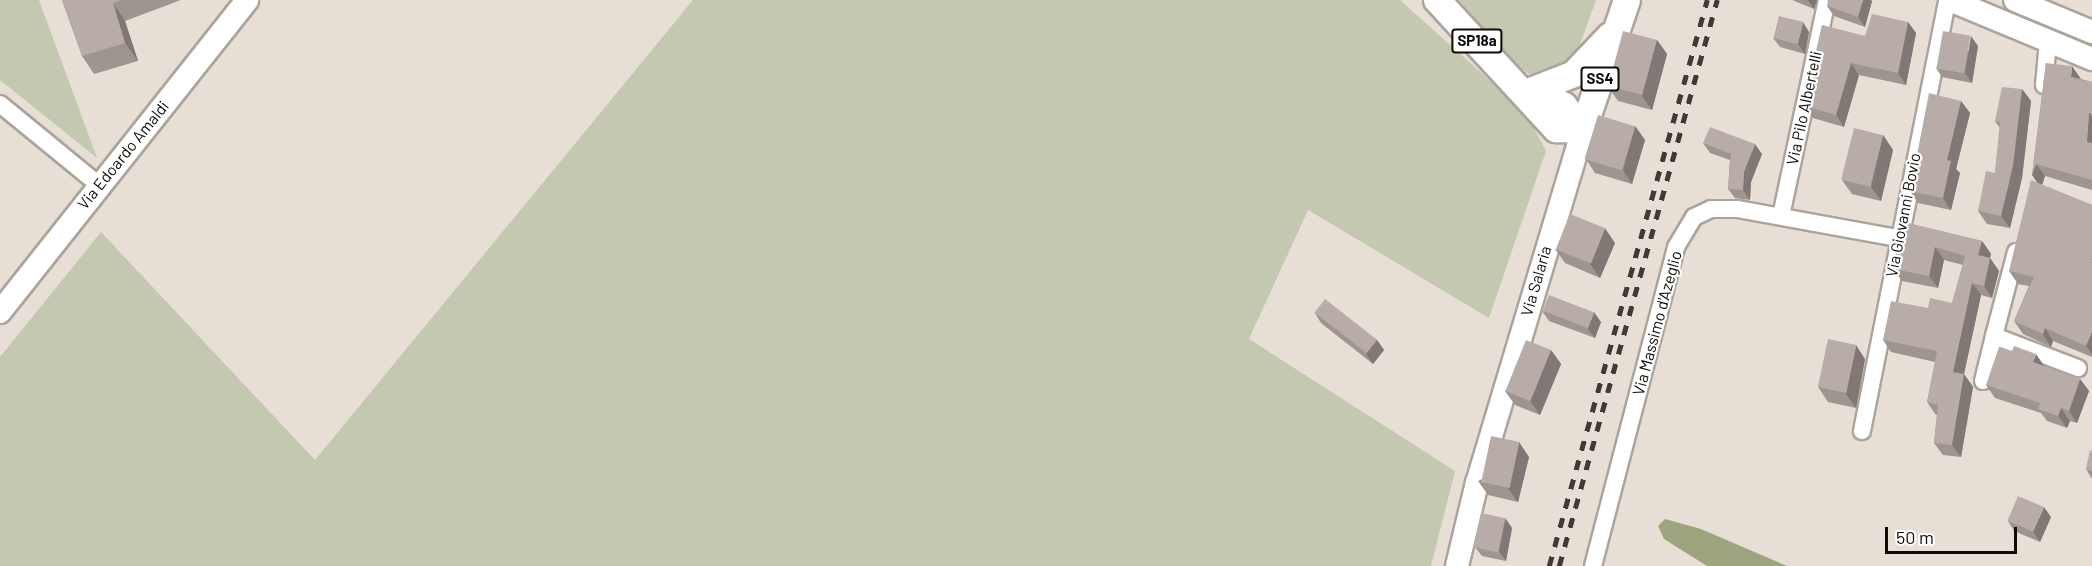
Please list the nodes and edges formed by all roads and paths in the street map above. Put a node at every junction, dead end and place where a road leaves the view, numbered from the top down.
1 (247, 0) edge
2 (1437, 0) edge
3 (1627, 0) edge
4 (1827, 0) edge
5 (1949, 0) edge
6 (2015, 0) edge
7 (1618, 27) junction
8 (2092, 32) edge
9 (2048, 41) junction
10 (2092, 59) edge
11 (1525, 86) junction
12 (2042, 100) edge
13 (0, 104) edge
14 (1556, 129) junction
15 (1583, 130) junction
16 (1566, 182) junction
17 (99, 185) junction
18 (1781, 216) junction
19 (2021, 234) edge
20 (1898, 238) junction
21 (0, 312) edge
22 (1994, 336) junction
23 (2078, 368) dead end
24 (1983, 381) dead end
25 (1862, 432) dead end
26 (1456, 566) edge
27 (1593, 566) edge

1 - 17 main road, Via Edoardo Amaldi
2 - 11 main road, SP18a
3 - 7 main road, Via Salaria / SS4
4 - 18 street, Via Pilo Albertelli
5 - 9 main road
5 - 20 street, Via Giovanni Bovio
6 - 8 main road
7 - 11 main road
7 - 15 main road, Via Salaria / SS4
9 - 10 main road
9 - 12 street
11 - 14 main road
11 - 15 main road
13 - 17 street
14 - 15 main road
14 - 16 main road
15 - 16 main road, Via Salaria / SS4
16 - 26 main road, Via Salaria / SS4
17 - 21 main road, Via Edoardo Amaldi
18 - 20 street, Via Massimo d'Azeglio
18 - 27 street, Via Massimo d'Azeglio
19 - 22 street
20 - 25 street, Via Giovanni Bovio
22 - 23 street
22 - 24 street

